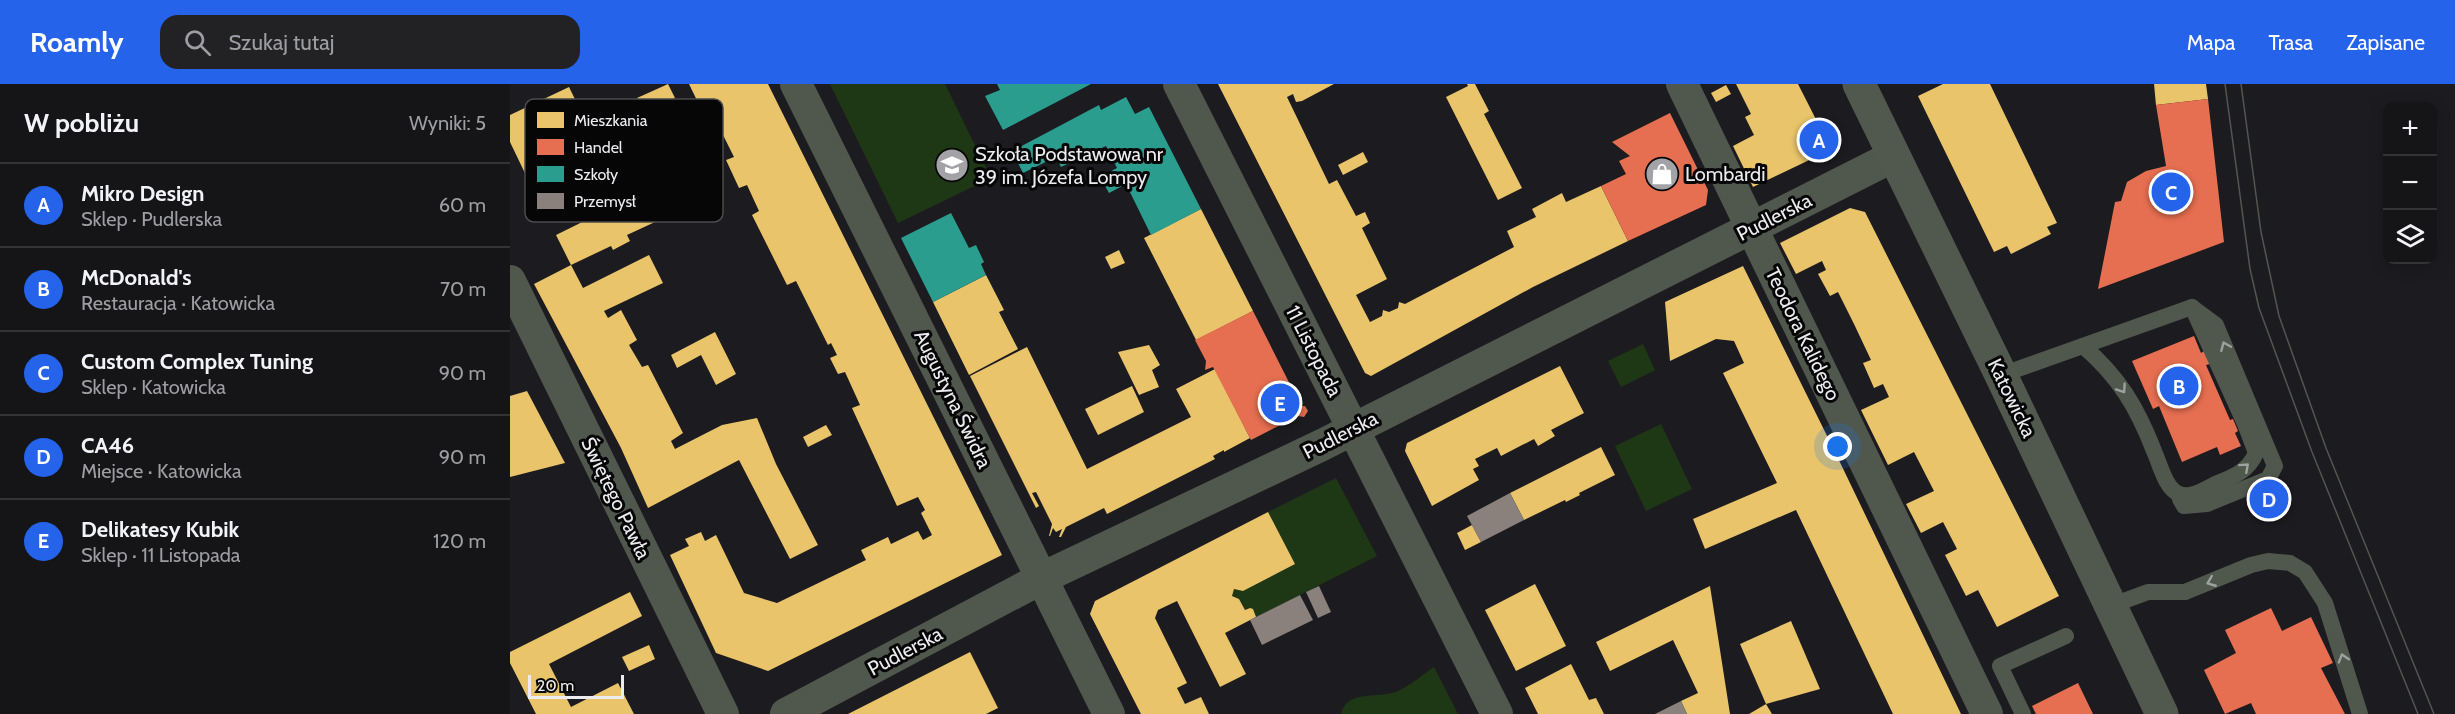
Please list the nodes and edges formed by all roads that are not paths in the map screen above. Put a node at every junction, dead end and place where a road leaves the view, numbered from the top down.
1 (796, 84) edge
2 (1179, 84) edge
3 (1682, 84) edge
4 (1859, 84) edge
5 (1894, 156) junction
6 (1751, 229) junction
7 (510, 281) edge
8 (2083, 346) junction
9 (2001, 375) junction
10 (1352, 429) junction
11 (1042, 578) junction
12 (2110, 606) junction
13 (2066, 636) dead end
14 (723, 714) edge
15 (786, 714) edge
16 (1109, 714) edge
17 (1497, 714) edge
18 (1987, 714) edge
19 (2023, 714) edge
20 (2162, 714) edge
21 (2360, 714) edge

1 - 11 street, Augustyna Świdra
2 - 10 street, 11 Listopada
3 - 6 street, Teodora Kalidego
4 - 5 main road, Katowicka
5 - 6 street, Pudlerska
5 - 9 main road, Katowicka
6 - 10 street, Pudlerska
6 - 18 street, Teodora Kalidego
7 - 14 street, Świętego Pawła
8 -> 8 lane
8 - 9 lane
9 - 12 main road, Katowicka
10 - 11 street, Pudlerska
10 - 17 street, 11 Listopada
11 - 15 street, Pudlerska
11 - 16 street, Augustyna Świdra
12 - 20 main road, Katowicka
21 -> 12 lane
13 - 19 lane

